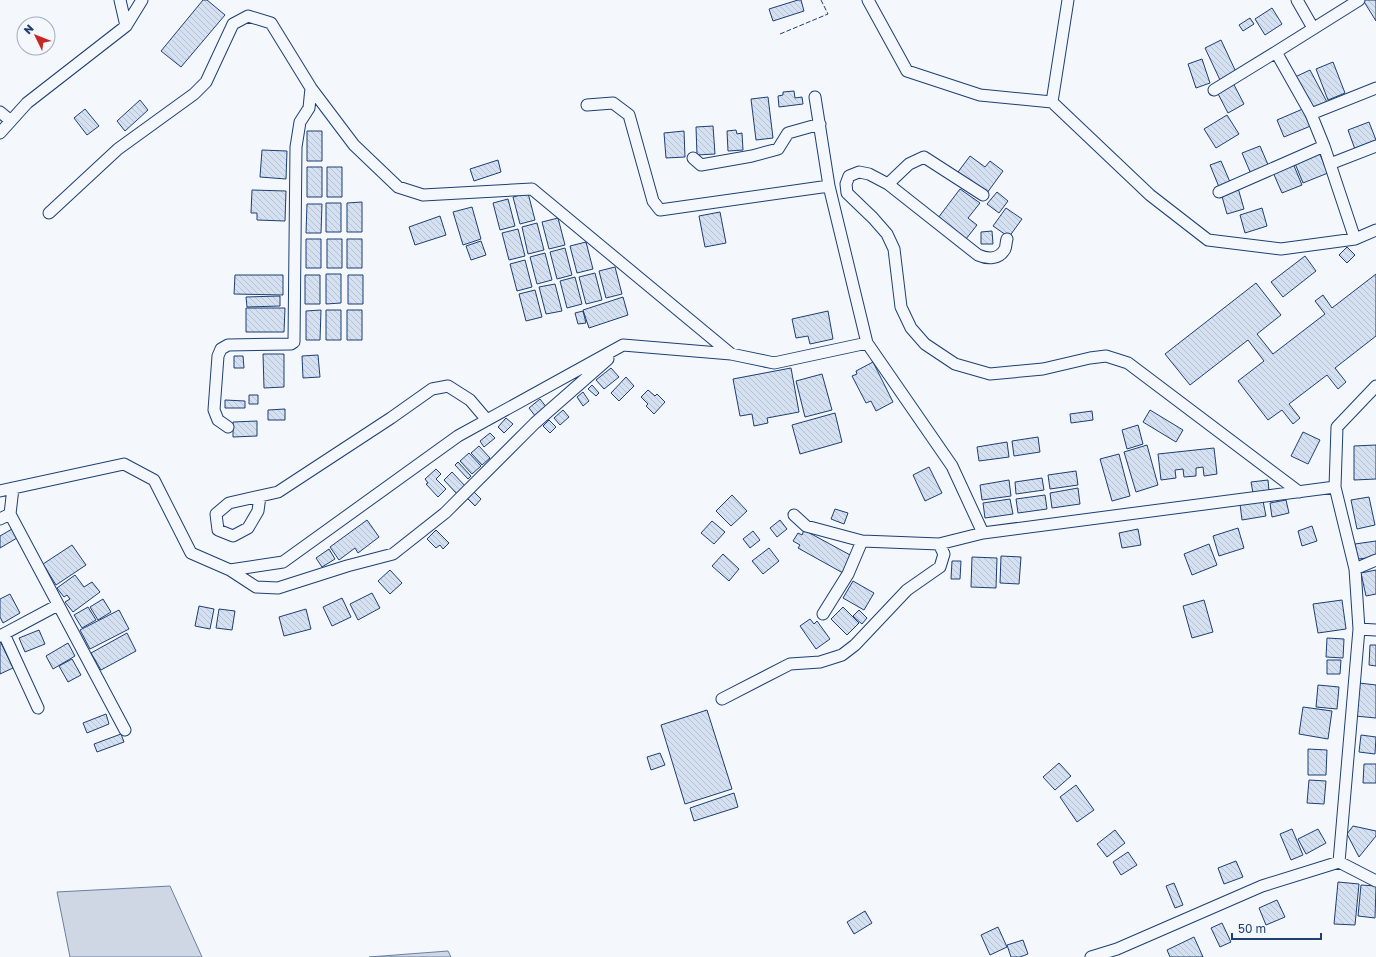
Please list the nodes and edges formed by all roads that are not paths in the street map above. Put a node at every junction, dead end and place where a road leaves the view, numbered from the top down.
1 (120, 0) edge
2 (142, 0) edge
3 (868, 0) edge
4 (1068, 0) edge
5 (1297, 0) edge
6 (1359, 0) edge
7 (126, 26) junction
8 (1313, 28) junction
9 (1276, 52) junction
10 (311, 88) junction
11 (1376, 88) edge
12 (1214, 90) dead end
13 (815, 97) dead end
14 (1052, 102) junction
15 (586, 104) dead end
16 (0, 112) edge
17 (1311, 114) junction
18 (11, 121) junction
19 (820, 124) junction
20 (0, 133) edge
21 (1324, 146) junction
22 (1376, 146) edge
23 (693, 158) dead end
24 (1330, 164) junction
25 (888, 184) junction
26 (829, 186) junction
27 (1219, 192) dead end
28 (983, 195) dead end
29 (49, 213) dead end
30 (1376, 230) edge
31 (1007, 239) dead end
32 (1354, 239) junction
33 (867, 343) junction
34 (623, 345) junction
35 (731, 354) junction
36 (1376, 386) edge
37 (487, 420) junction
38 (228, 427) dead end
39 (1335, 487) junction
40 (13, 488) junction
41 (0, 491) edge
42 (1299, 492) junction
43 (260, 496) dead end
44 (794, 515) dead end
45 (5, 516) edge
46 (983, 533) junction
47 (862, 541) junction
48 (939, 544) junction
49 (1376, 560) edge
50 (1355, 569) junction
51 (230, 570) junction
52 (58, 605) junction
53 (822, 614) dead end
54 (1359, 628) junction
55 (1376, 630) edge
56 (2, 635) edge
57 (722, 699) dead end
58 (38, 708) dead end
59 (125, 730) dead end
60 (1339, 862) junction
61 (1376, 881) edge
62 (1119, 953) edge
63 (1091, 957) edge

1 - 7 street
2 - 7 street
3 - 14 street
4 - 14 street
5 - 8 street
6 - 8 street
7 - 18 street
8 - 9 street
9 - 12 street
9 - 17 street
10 - 29 street
10 - 35 street
10 - 38 street
11 - 17 street
13 - 19 street
14 - 32 street
15 - 26 street
16 - 18 street
17 - 21 street
18 - 20 street
19 - 23 street
19 - 26 street
21 - 24 street
21 - 27 street
22 - 24 street
24 - 32 street
25 - 28 street
25 - 31 street
25 - 42 street
26 - 33 street
30 - 32 street
33 - 35 street
33 - 46 street
34 - 35 street
34 - 37 street
34 - 51 street
36 - 39 street
37 - 43 street
37 - 51 street
39 - 42 street
39 - 50 street
40 - 41 street
40 - 45 street
40 - 51 street
42 - 46 street
44 - 47 street
45 - 52 street
46 - 48 street
47 - 48 street
47 - 53 street
48 - 57 street
49 - 50 street
50 - 54 street
52 - 56 street
52 - 59 street
54 - 55 street
54 - 60 street
56 - 58 street
60 - 61 street
60 - 62 street
62 - 63 street

